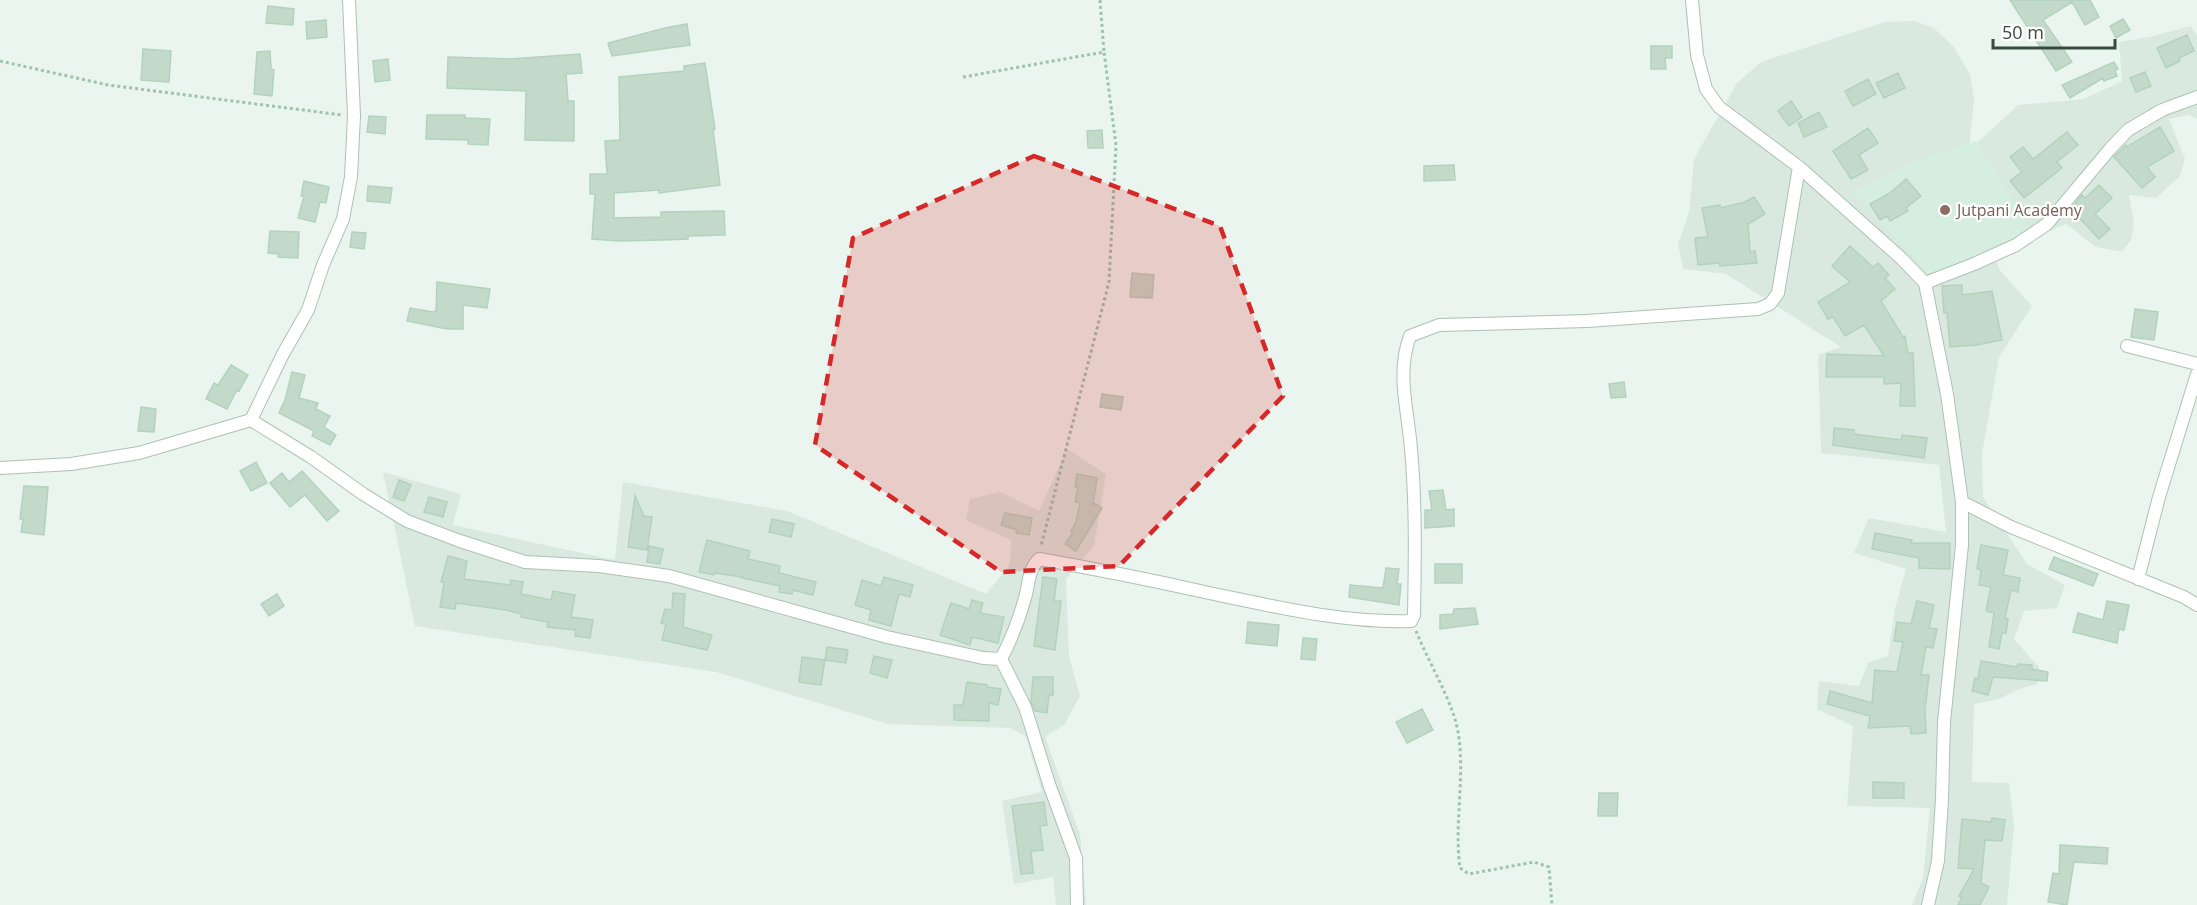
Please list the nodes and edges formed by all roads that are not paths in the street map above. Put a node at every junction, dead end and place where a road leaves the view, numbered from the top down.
1 (349, 0) edge
2 (1692, 0) edge
3 (2197, 98) edge
4 (1798, 167) junction
5 (1925, 283) junction
6 (2127, 345) dead end
7 (2197, 364) edge
8 (2197, 374) edge
9 (251, 420) junction
10 (0, 468) edge
11 (1962, 502) junction
12 (2138, 579) junction
13 (2197, 605) edge
14 (1001, 659) junction
15 (1077, 905) edge
16 (1928, 905) edge

1 - 9 street
2 - 4 street
3 - 5 street
4 - 5 street
4 - 14 street
5 - 11 street
6 - 7 street
8 - 12 street
9 - 10 street
9 - 14 street
11 - 12 street
11 - 16 street
12 - 13 street
14 - 15 street

